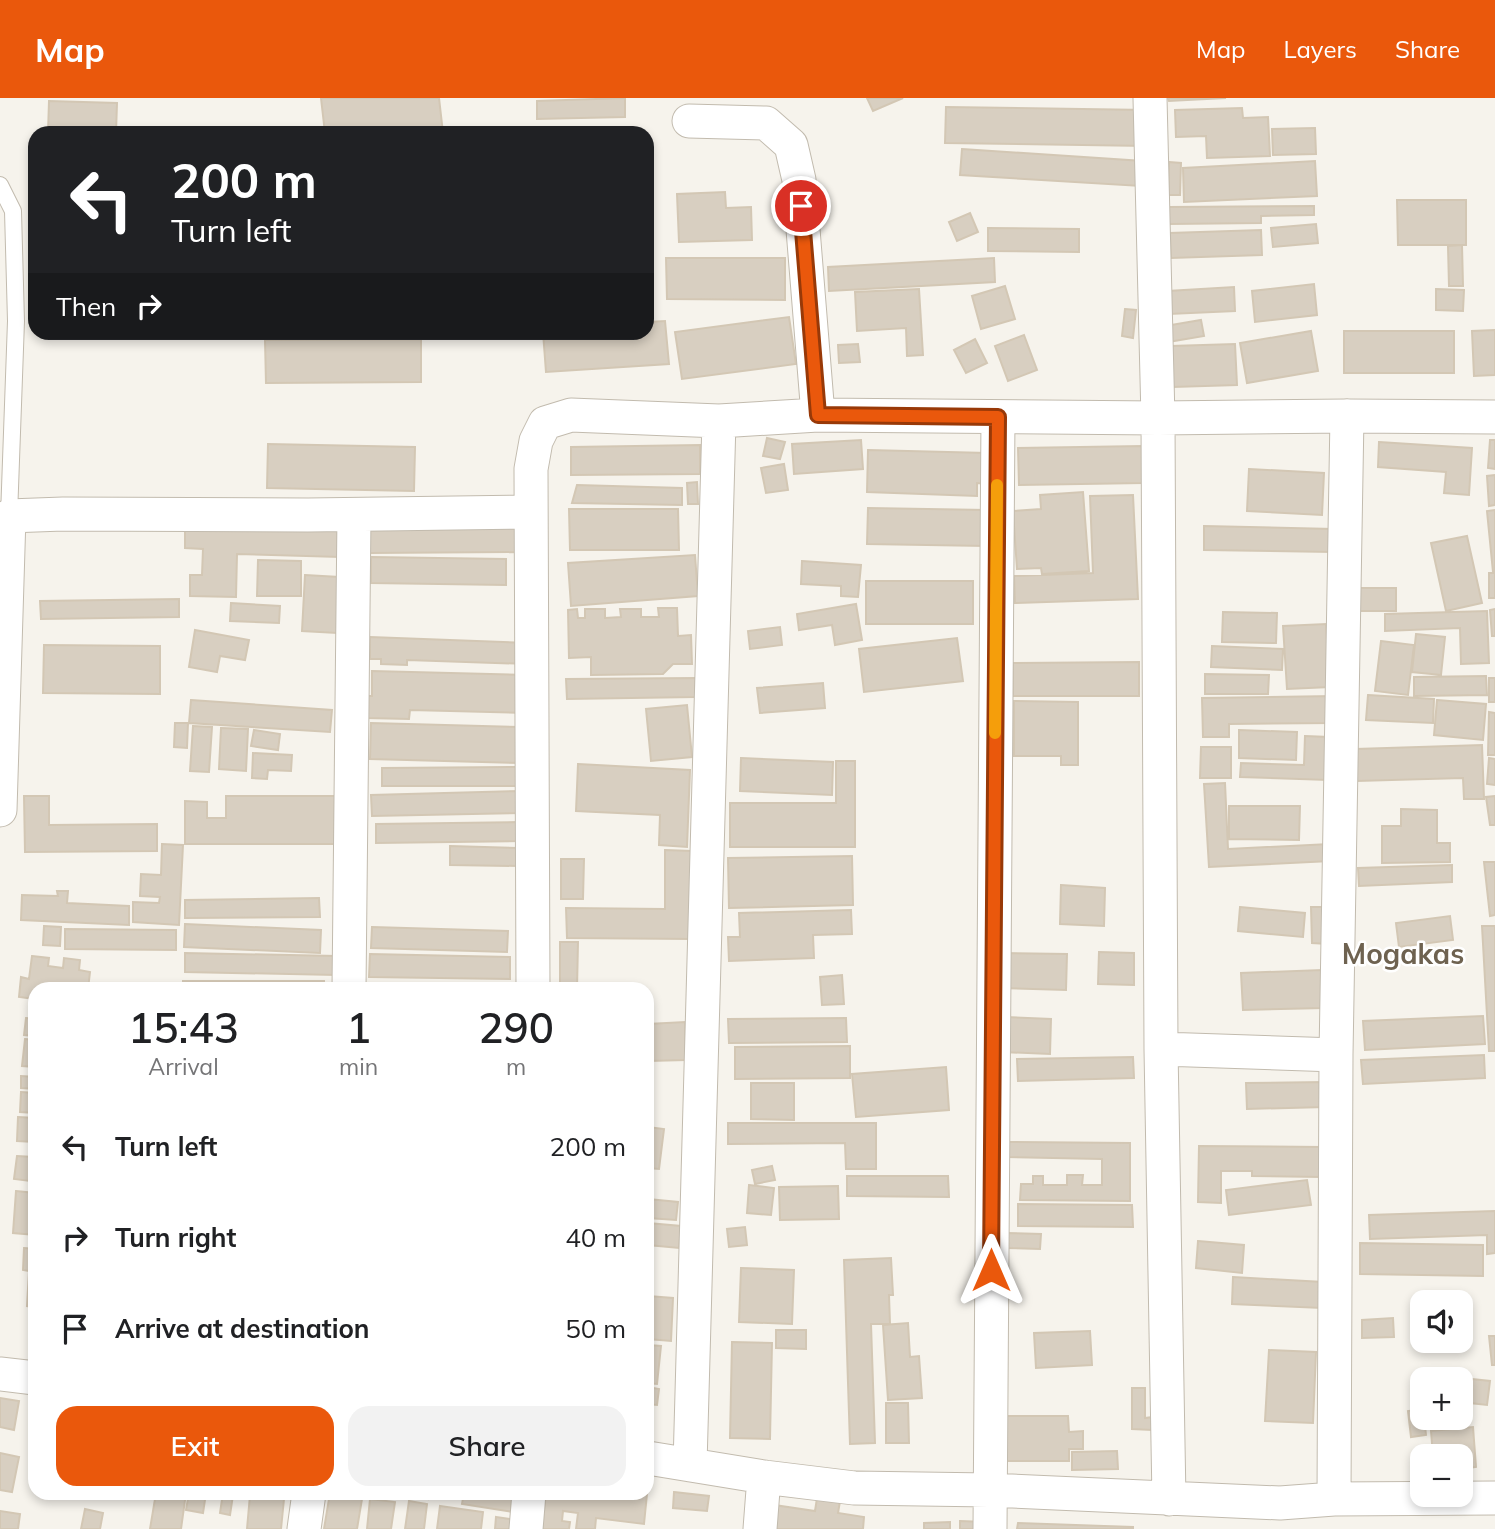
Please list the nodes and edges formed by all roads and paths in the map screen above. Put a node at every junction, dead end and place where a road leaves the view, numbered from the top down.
1 (1150, 98) edge
2 (689, 121) dead end
3 (0, 185) edge
4 (818, 415) junction
5 (1347, 416) junction
6 (998, 417) junction
7 (1495, 417) edge
8 (1158, 418) junction
9 (719, 421) junction
10 (531, 512) junction
11 (354, 515) junction
12 (9, 516) junction
13 (0, 810) edge
14 (349, 982) edge
15 (533, 982) edge
16 (1161, 1049) junction
17 (1336, 1055) junction
18 (0, 1374) edge
19 (28, 1377) edge
20 (654, 1459) edge
21 (690, 1465) junction
22 (764, 1477) junction
23 (989, 1490) junction
24 (1169, 1499) junction
25 (1334, 1499) junction
26 (1495, 1499) edge
27 (308, 1500) edge
28 (528, 1500) edge
29 (1281, 1516) edge
30 (304, 1529) edge
31 (526, 1529) edge
32 (760, 1529) edge
33 (990, 1529) edge

1 - 8 street
2 - 4 street
3 - 12 lane
4 - 6 street
4 - 9 street
5 - 7 street
5 - 8 street
5 - 17 street
6 - 8 street
6 - 23 street
8 - 16 street
9 - 10 street
9 - 21 street
10 - 11 street
10 - 15 street
11 - 12 street
11 - 14 street
12 - 13 street
16 - 17 street
16 - 24 street
17 - 25 street
18 - 19 street
20 - 21 street
21 - 22 street
22 - 23 street
22 - 32 street
23 - 24 street
23 - 33 street
24 - 29 street
25 - 26 street
25 - 29 street
27 - 30 street
28 - 31 street

